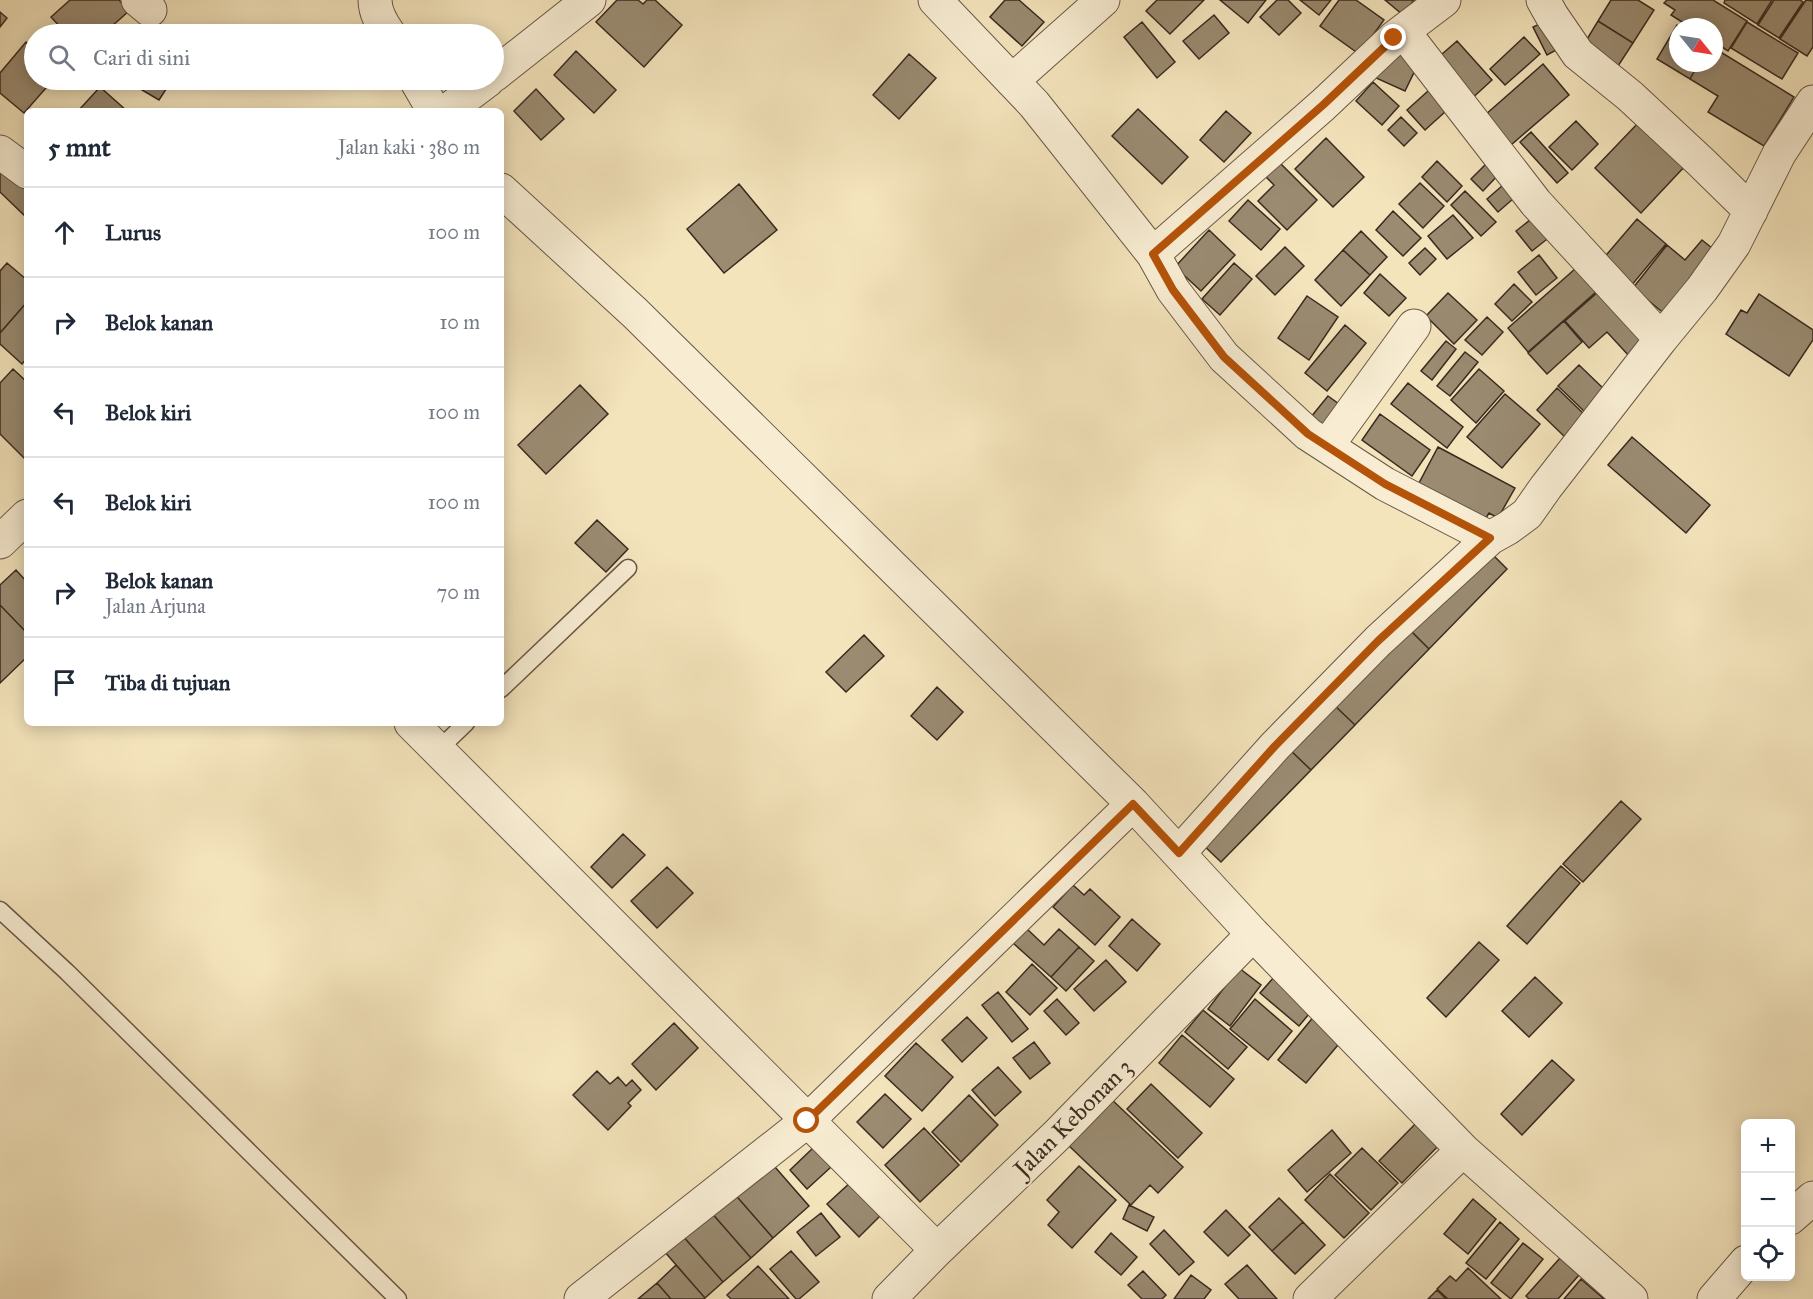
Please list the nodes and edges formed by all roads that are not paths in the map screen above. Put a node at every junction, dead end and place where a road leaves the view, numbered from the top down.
1 (375, 0) edge
2 (589, 0) edge
3 (935, 0) edge
4 (1103, 0) edge
5 (1444, 0) edge
6 (1543, 0) edge
7 (384, 24) edge
8 (1403, 32) junction
9 (504, 67) edge
10 (1012, 81) junction
11 (422, 90) edge
12 (475, 90) edge
13 (1813, 102) edge
14 (432, 108) edge
15 (451, 108) edge
16 (0, 152) edge
17 (24, 170) edge
18 (504, 193) edge
19 (1751, 211) junction
20 (1153, 254) junction
21 (1414, 326) dead end
22 (1661, 339) junction
23 (1327, 446) junction
24 (24, 519) edge
25 (1490, 538) junction
26 (0, 541) edge
27 (628, 568) dead end
28 (504, 686) edge
29 (414, 726) edge
30 (463, 726) edge
31 (438, 750) junction
32 (1133, 804) junction
33 (1179, 853) junction
34 (0, 910) edge
35 (1253, 934) junction
36 (807, 1121) junction
37 (1463, 1150) junction
38 (1813, 1198) edge
39 (1795, 1214) edge
40 (937, 1250) junction
41 (1741, 1268) edge
42 (398, 1299) edge
43 (581, 1299) edge
44 (889, 1299) edge
45 (1310, 1299) edge
46 (1631, 1299) edge
47 (1714, 1299) edge

1 - 7 street
2 - 9 street
3 - 10 street
4 - 10 street
5 - 8 street
6 - 19 street
8 - 20 street
8 - 22 street
10 - 20 street
11 - 14 street
12 - 15 street
13 - 19 street
16 - 17 street
18 - 32 street
19 - 22 street
20 - 23 street
21 - 23 street
22 - 25 street
23 - 25 street
24 - 26 street
25 - 33 street
27 - 28 lane
29 - 31 street
30 - 31 lane
31 - 36 street
32 - 33 street
32 - 36 street
33 - 35 street
34 - 42 lane
35 - 37 street
35 - 40 street, Jalan Kebonan 3
36 - 40 street
36 - 43 street
37 - 45 street
37 - 46 street
38 - 39 street
40 - 44 street, Jalan Kebonan 3
41 - 47 street

